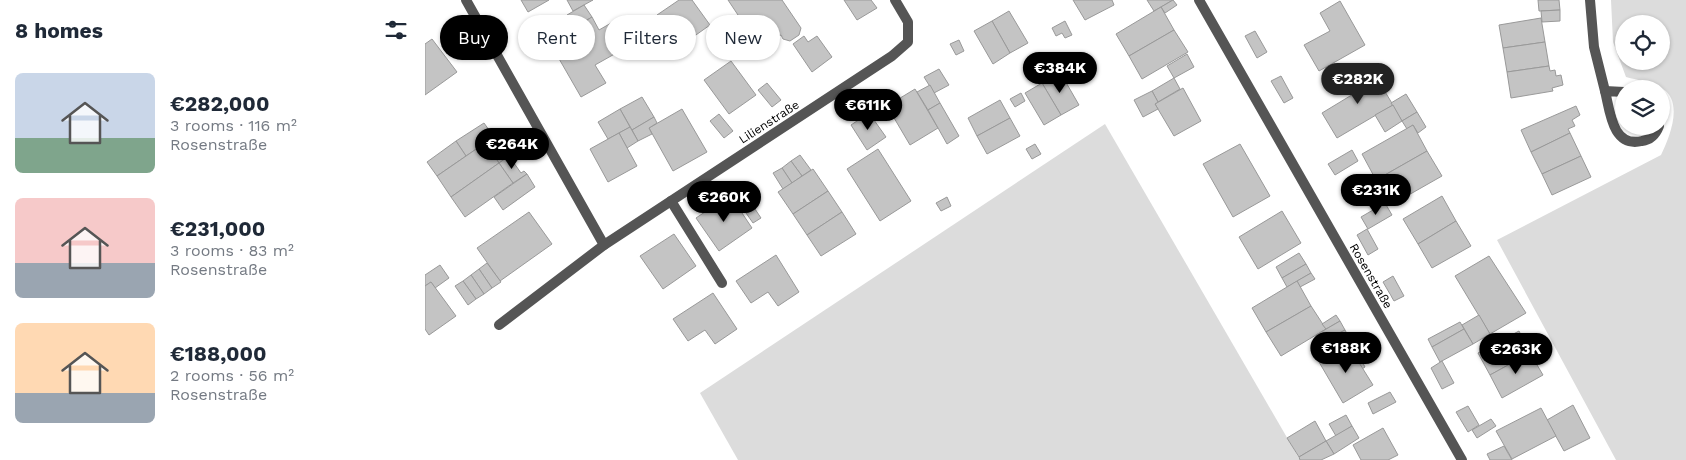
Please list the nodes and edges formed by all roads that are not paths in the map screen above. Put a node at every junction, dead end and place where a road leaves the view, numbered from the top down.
1 (466, 0) edge
2 (895, 0) edge
3 (1199, 0) edge
4 (1590, 0) edge
5 (1605, 90) junction
6 (1615, 91) edge
7 (1615, 128) edge
8 (1620, 135) edge
9 (1654, 135) edge
10 (671, 201) junction
11 (604, 245) junction
12 (722, 283) dead end
13 (499, 325) dead end
14 (1462, 460) edge

1 - 11 street
2 - 10 street, Lilienstraße
3 - 14 street, Rosenstraße
4 - 5 street
5 - 6 street
5 - 7 street
8 - 9 street
10 - 11 street, Lilienstraße
10 - 12 street
11 - 13 street, Lilienstraße

